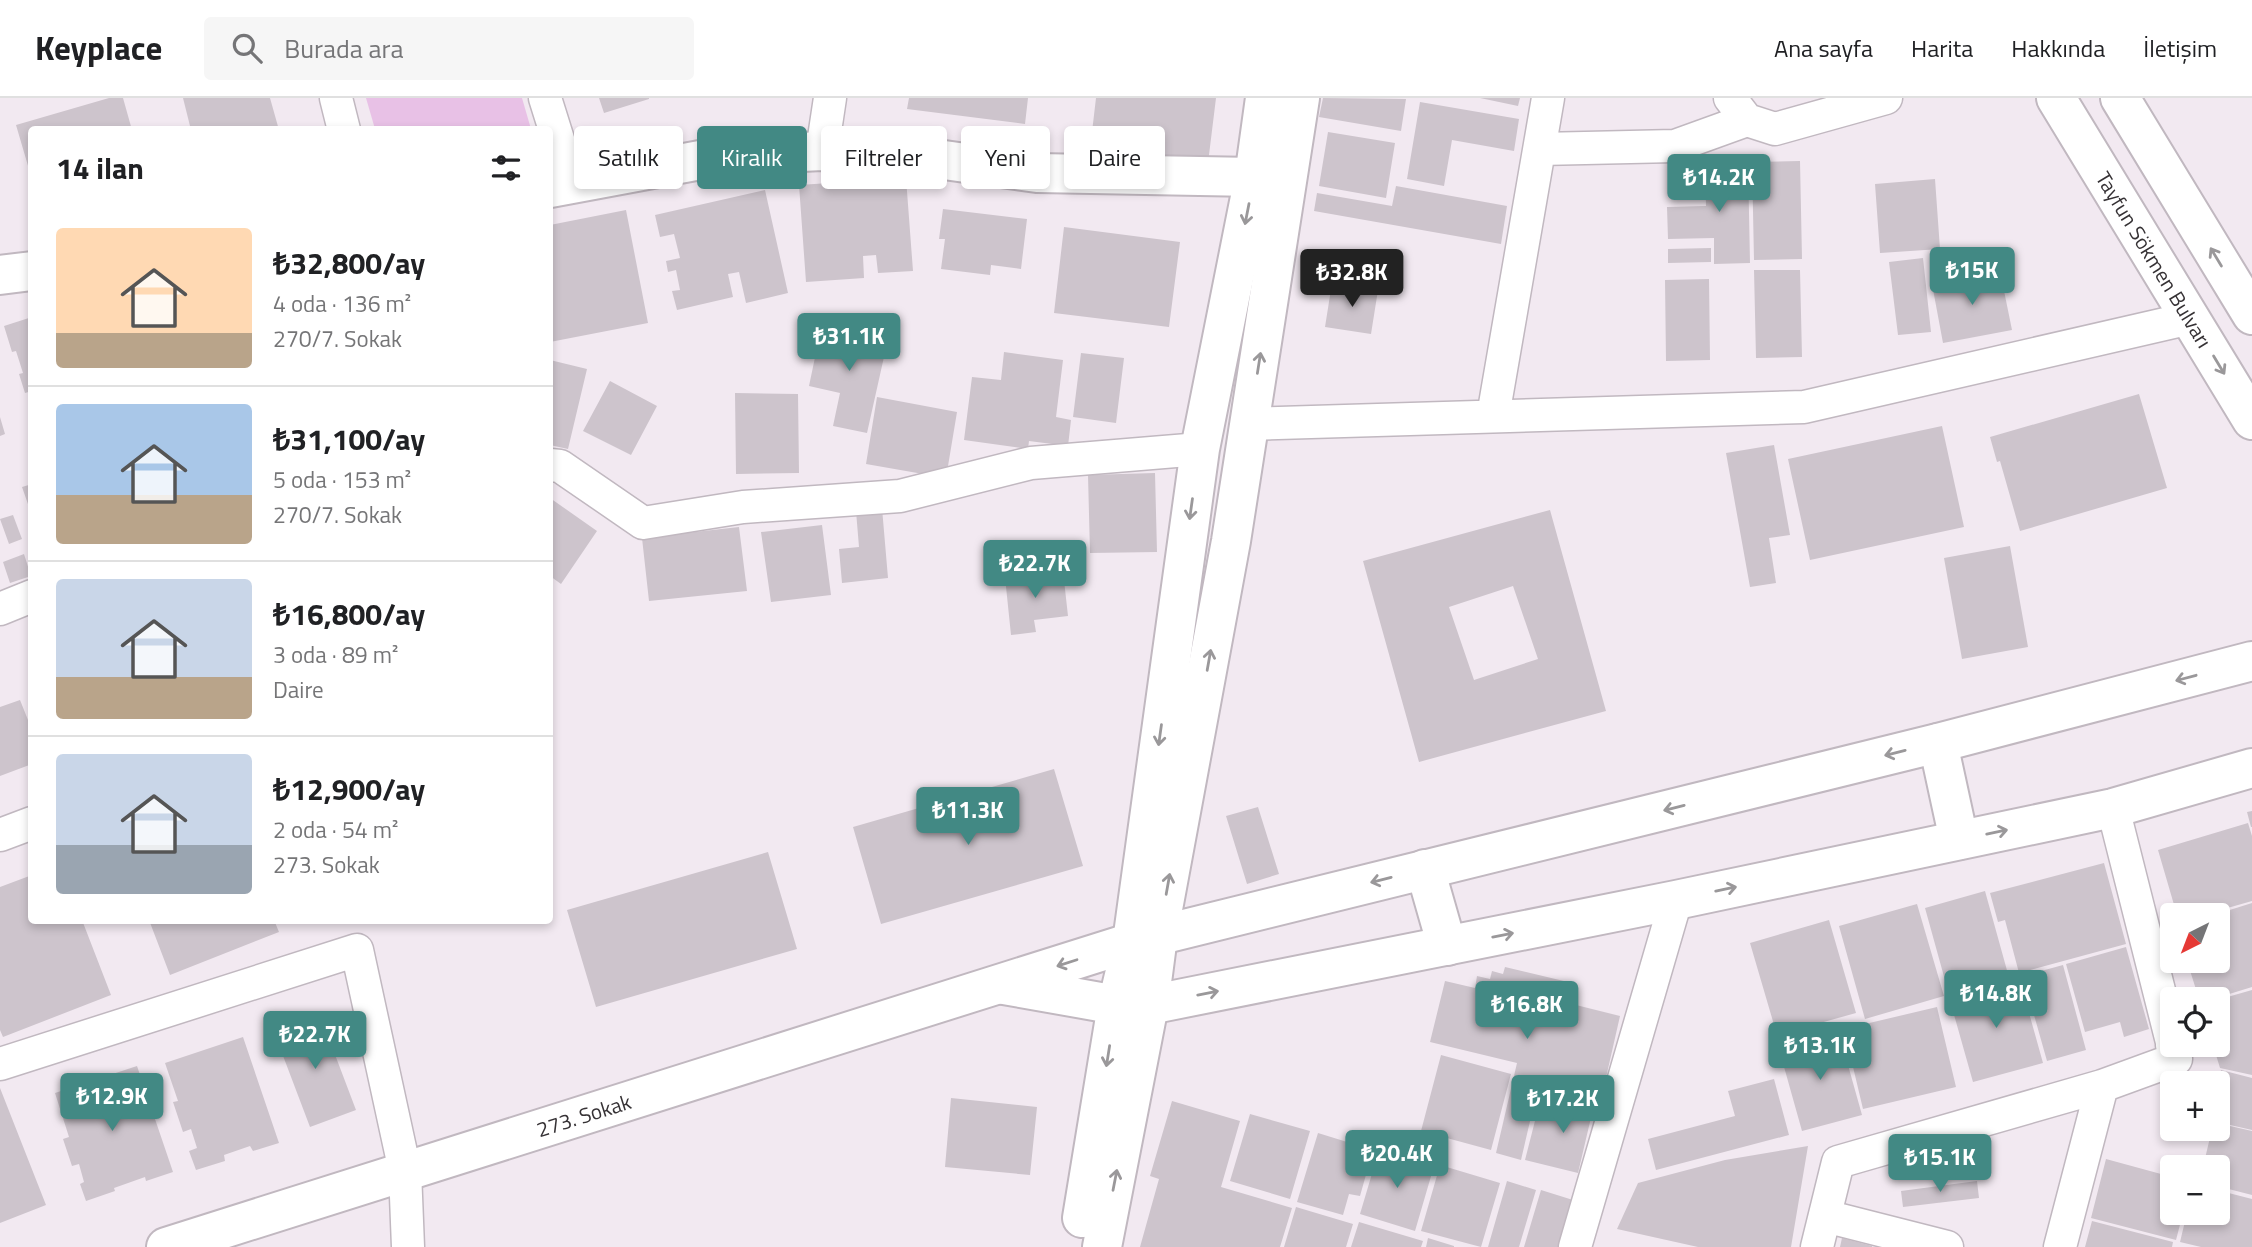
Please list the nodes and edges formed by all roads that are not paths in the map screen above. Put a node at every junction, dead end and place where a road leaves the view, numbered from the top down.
1 (337, 98) edge
2 (545, 98) edge
3 (830, 98) edge
4 (1265, 98) edge
5 (1300, 98) edge
6 (1548, 98) edge
7 (1886, 98) edge
8 (2056, 98) edge
9 (2120, 98) edge
10 (1739, 109) edge
11 (343, 126) edge
12 (550, 126) edge
13 (826, 126) edge
14 (553, 142) edge
15 (1539, 149) junction
16 (821, 151) edge
17 (947, 160) edge
18 (1254, 177) junction
19 (561, 186) edge
20 (28, 272) edge
21 (0, 275) edge
22 (2252, 315) edge
23 (2191, 318) junction
24 (1493, 416) junction
25 (2252, 420) edge
26 (1249, 424) junction
27 (1200, 449) junction
28 (553, 466) edge
29 (28, 598) edge
30 (0, 609) edge
31 (2252, 661) edge
32 (1938, 743) junction
33 (2252, 768) edge
34 (2113, 808) junction
35 (28, 824) edge
36 (0, 835) edge
37 (1959, 840) junction
38 (1425, 869) junction
39 (1676, 900) junction
40 (1145, 939) junction
41 (1447, 946) junction
42 (999, 984) junction
43 (2160, 995) edge
44 (1133, 1005) junction
45 (2176, 1057) edge
46 (0, 1064) edge
47 (2102, 1086) junction
48 (405, 1171) junction
49 (1825, 1216) junction
50 (166, 1247) edge
51 (408, 1247) edge
52 (1077, 1247) edge
53 (1102, 1247) edge
54 (1575, 1247) edge
55 (1817, 1247) edge
56 (1947, 1247) edge
57 (2060, 1247) edge

1 - 11 street
2 - 12 street
3 - 13 street
4 - 18 street
26 -> 5 street
6 - 15 street
7 - 10 street
8 - 23 street, Tayfun Sökmen Bulvarı
22 -> 9 street
10 - 15 street
14 - 19 street
15 - 24 street
16 - 19 street
17 - 18 street
18 -> 27 street
20 - 21 street
23 - 24 street
23 -> 25 street, Tayfun Sökmen Bulvarı
24 - 26 street
40 -> 26 street
27 - 28 street
27 -> 40 street
29 - 30 street
31 -> 32 street, 273. Sokak
32 - 37 street
32 -> 38 street, 273. Sokak
33 - 34 street
37 -> 34 street
34 - 43 street
35 - 36 street
39 -> 37 street
38 -> 40 street, 273. Sokak
38 - 41 street
41 -> 39 street
39 - 54 street
40 -> 42 street, 273. Sokak
40 - 44 street
44 -> 41 street
42 - 44 street, 273. Sokak
42 - 48 street, 273. Sokak
44 -> 52 street
53 -> 44 street
45 - 47 street
46 - 48 street
47 - 49 street
47 - 57 street
48 - 50 street, 273. Sokak
48 - 51 street
49 - 55 street
49 - 56 street

